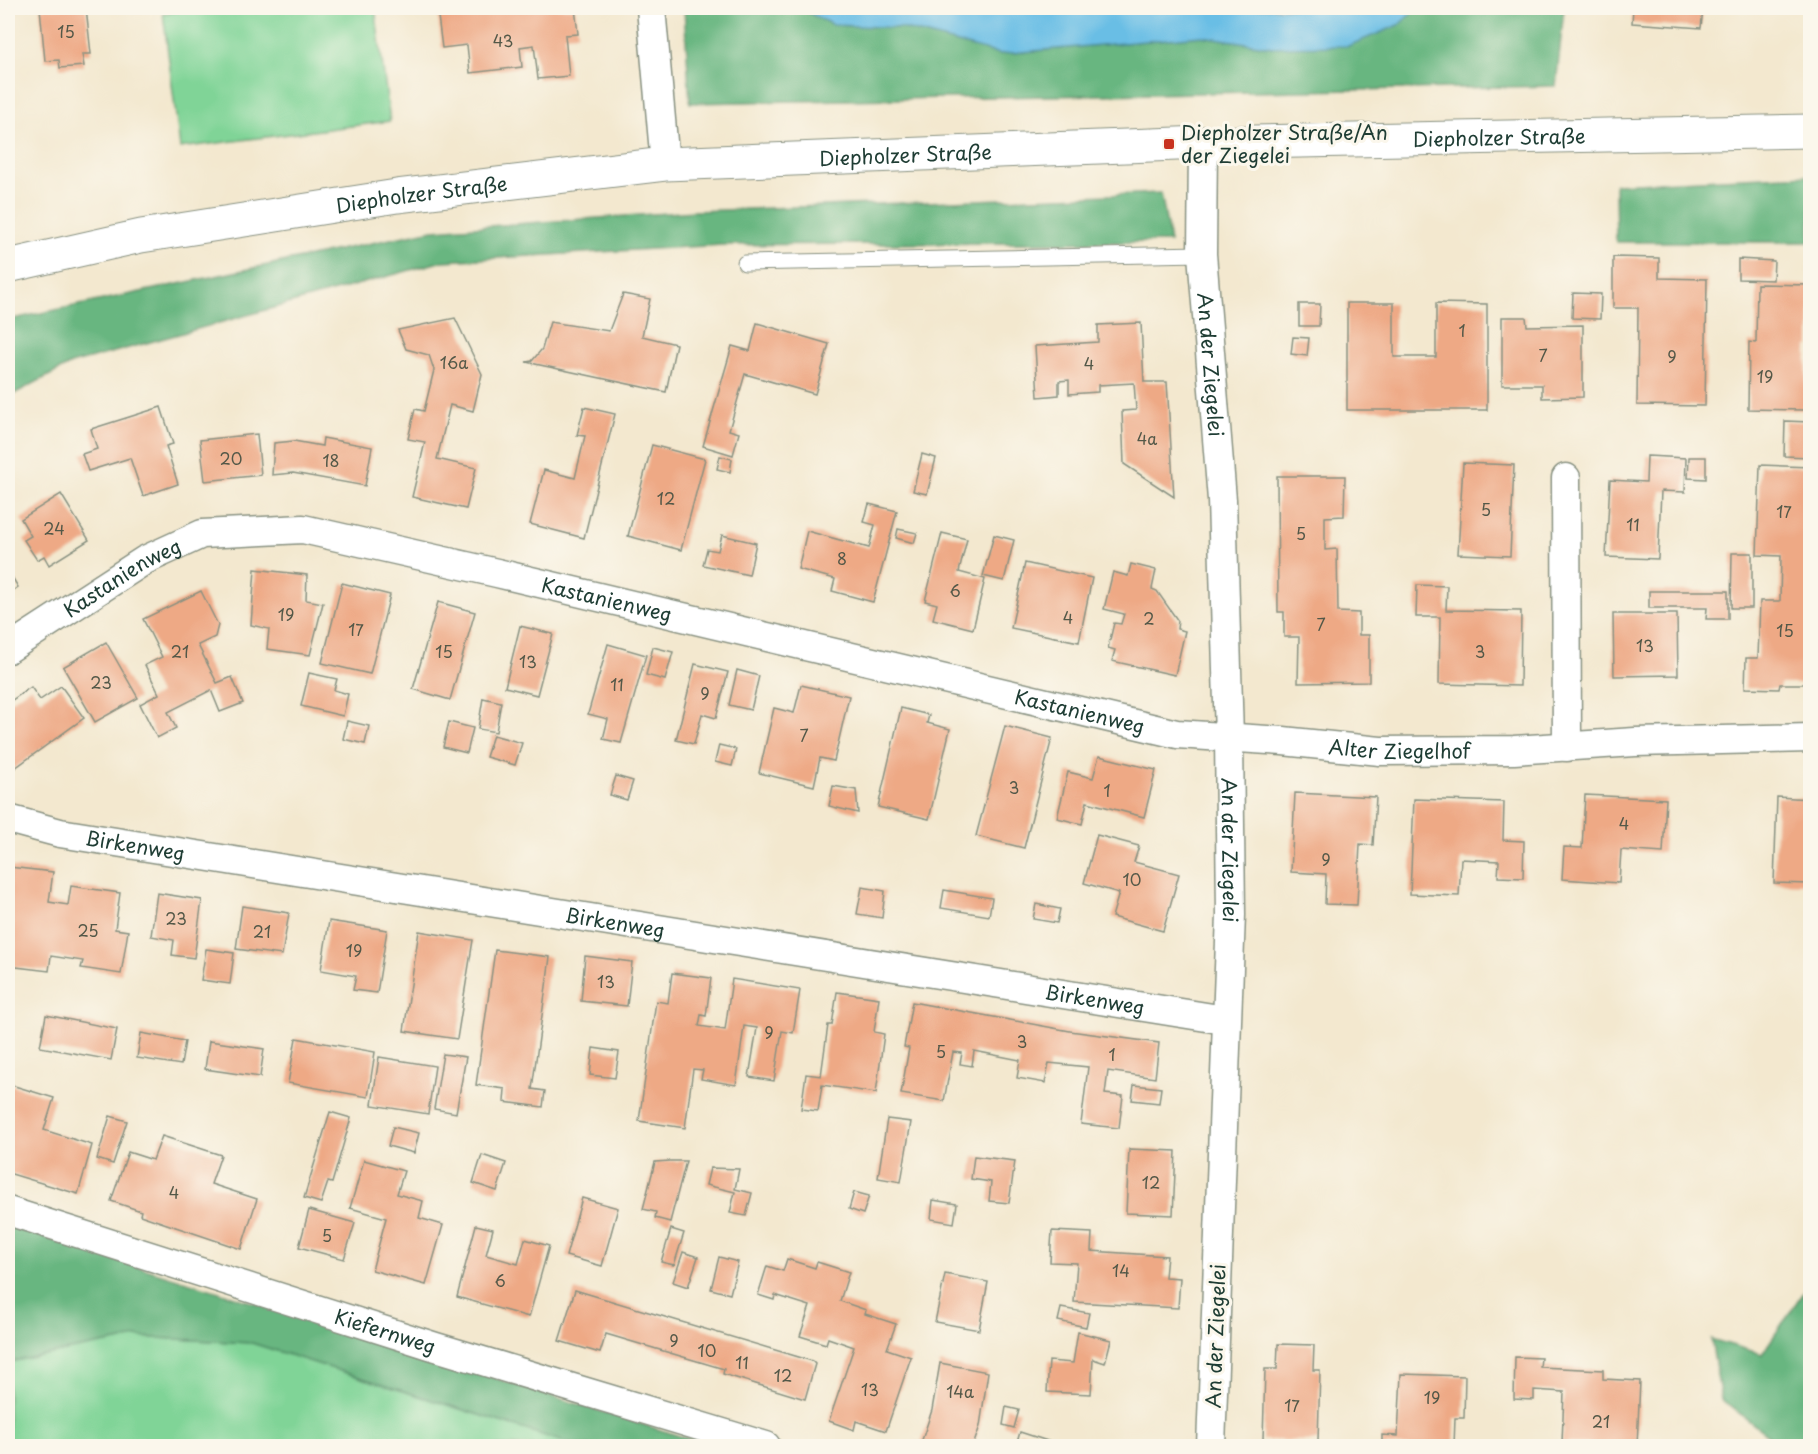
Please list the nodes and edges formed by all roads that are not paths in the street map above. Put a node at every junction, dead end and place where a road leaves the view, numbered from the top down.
1 (651, 8) edge
2 (1810, 131) edge
3 (1203, 142) junction
4 (665, 164) junction
5 (1202, 254) junction
6 (745, 263) dead end
7 (8, 266) edge
8 (1566, 478) dead end
9 (8, 649) edge
10 (1229, 737) junction
11 (1810, 738) edge
12 (1568, 747) junction
13 (8, 819) edge
14 (1225, 1020) junction
15 (8, 1211) edge
16 (766, 1446) edge
17 (1211, 1446) edge

1 - 4 street
2 - 3 main road, Diepholzer Straße
3 - 4 main road, Diepholzer Straße
3 - 5 street, An der Ziegelei
4 - 7 main road, Diepholzer Straße
5 - 6 lane
5 - 10 street, An der Ziegelei
8 - 12 street
9 - 10 street, Kastanienweg
10 - 12 street, Alter Ziegelhof
10 - 14 street, An der Ziegelei
11 - 12 street, Alter Ziegelhof
13 - 14 street, Birkenweg
14 - 17 street, An der Ziegelei
15 - 16 street, Kiefernweg

